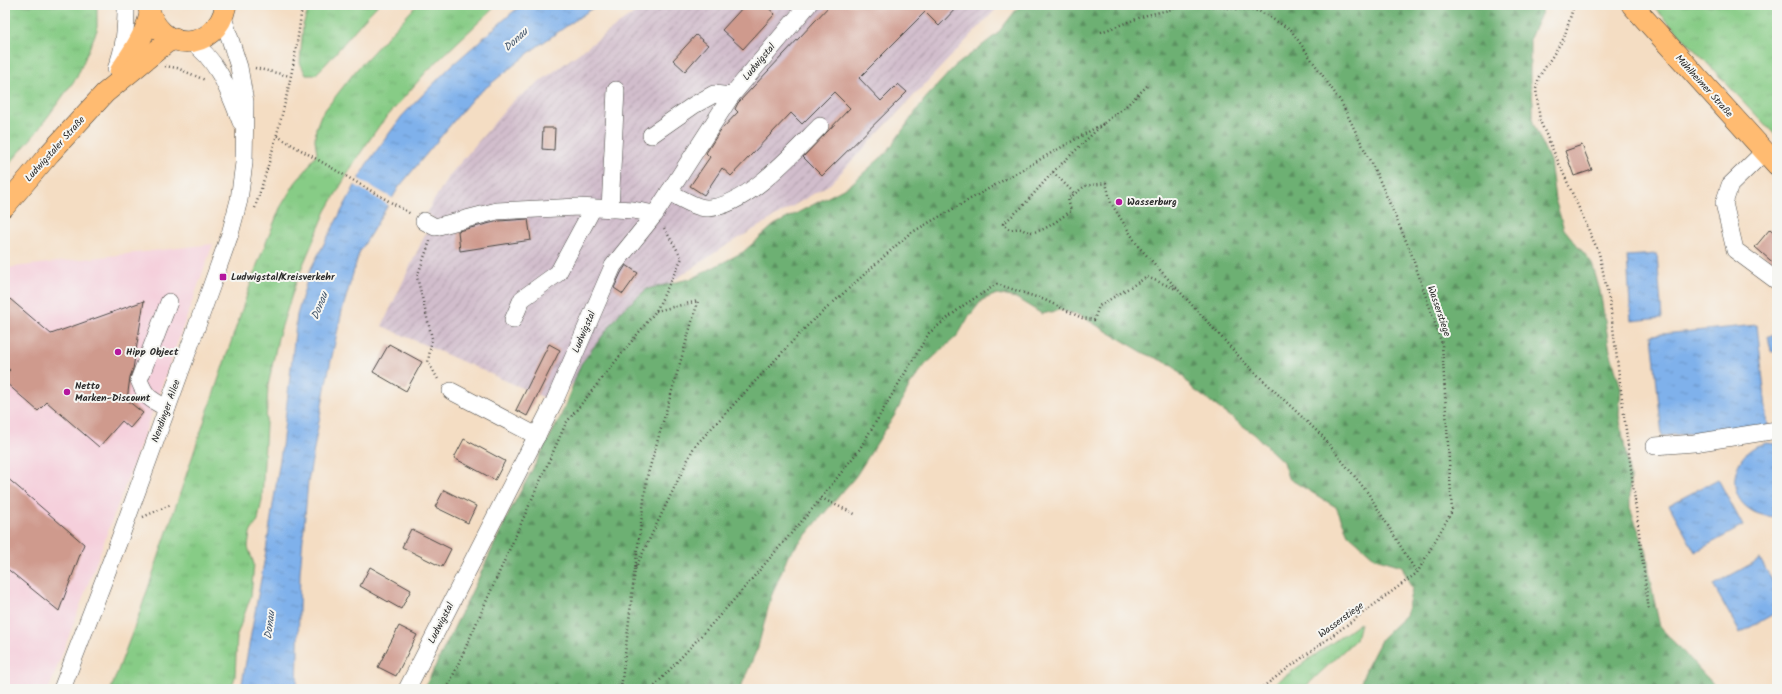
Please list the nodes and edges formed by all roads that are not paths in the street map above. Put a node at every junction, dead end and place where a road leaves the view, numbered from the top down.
1 (126, 5) edge
2 (808, 5) edge
3 (1632, 5) edge
4 (149, 10) edge
5 (225, 11) edge
6 (182, 40) junction
7 (616, 90) dead end
8 (105, 93) junction
9 (731, 96) junction
10 (820, 126) dead end
11 (244, 128) junction
12 (651, 135) dead end
13 (1770, 159) edge
14 (669, 192) junction
15 (5, 206) edge
16 (602, 208) junction
17 (655, 214) junction
18 (429, 224) road end
19 (1777, 281) edge
20 (169, 302) dead end
21 (513, 320) dead end
22 (451, 391) road end
23 (167, 408) junction
24 (1777, 430) edge
25 (537, 436) junction
26 (1655, 446) dead end
27 (62, 689) edge
28 (407, 689) edge

1 - 8 street
2 - 9 street, Ludwigstal
3 - 13 main road, Mühlheimer Straße
4 - 6 main road
4 - 8 main road, Ludwigstaler Straße
5 - 6 main road, Ludwigstaler Straße
5 - 11 street, Nendinger Allee
6 - 8 main road, Ludwigstaler Straße
6 - 11 street, Nendinger Allee
7 - 16 street
8 - 15 main road, Ludwigstaler Straße
9 - 12 street
9 - 14 street, Ludwigstal
10 - 14 street
11 - 23 street, Nendinger Allee
13 - 19 street
14 - 17 street, Ludwigstal
16 - 17 street
16 - 18 street
16 - 21 street
17 - 25 street, Ludwigstal
20 - 23 street
22 - 25 street
23 - 27 street, Nendinger Allee
24 - 26 street
25 - 28 street, Ludwigstal

